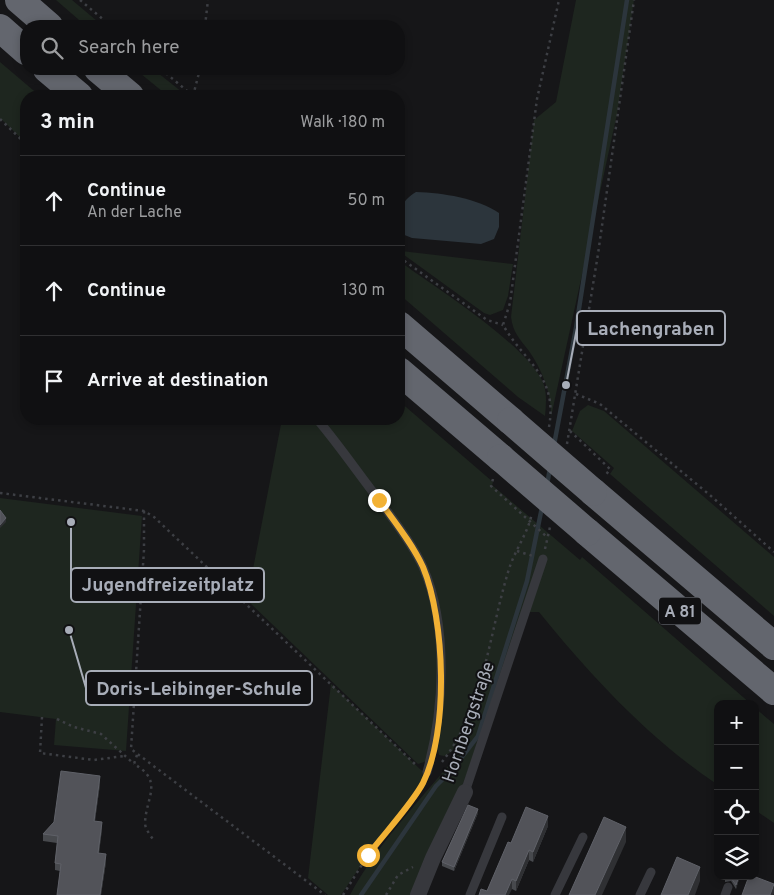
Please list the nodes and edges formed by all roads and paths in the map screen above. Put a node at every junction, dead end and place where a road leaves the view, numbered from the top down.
1 (19, 0) edge
2 (80, 0) edge
3 (208, 0) edge
4 (559, 0) edge
5 (634, 0) edge
6 (42, 20) edge
7 (104, 20) edge
8 (206, 20) edge
9 (0, 28) edge
10 (20, 46) edge
11 (54, 75) edge
12 (105, 75) edge
13 (168, 75) edge
14 (198, 75) edge
15 (72, 90) edge
16 (123, 90) edge
17 (186, 90) edge
18 (195, 90) edge
19 (0, 119) edge
20 (20, 138) edge
21 (405, 261) edge
22 (503, 325) junction
23 (405, 330) edge
24 (405, 376) edge
25 (576, 394) junction
26 (552, 401) dead end
27 (321, 425) edge
28 (570, 431) junction
29 (566, 450) dead end
30 (501, 458) junction
31 (593, 492) junction
32 (0, 493) edge
33 (144, 511) junction
34 (552, 518) dead end
35 (548, 537) junction
36 (774, 552) edge
37 (523, 553) dead end
38 (543, 558) joint
39 (774, 646) edge
40 (774, 691) edge
41 (42, 717) dead end
42 (57, 719) dead end
43 (137, 754) junction
44 (124, 756) junction
45 (134, 764) junction
46 (427, 772) junction
47 (465, 792) joint
48 (502, 817) dead end
49 (583, 837) dead end
50 (154, 841) dead end
51 (433, 858) junction
52 (651, 872) dead end
53 (325, 895) edge
54 (343, 895) edge
55 (386, 895) edge
56 (418, 895) edge
57 (470, 895) edge
58 (555, 895) edge
59 (640, 895) edge

1 - 6 highway
2 - 7 path
3 - 8 path
4 - 22 path
5 - 25 path
9 - 10 highway
11 - 15 highway
12 - 16 highway
13 - 17 path
14 - 18 path
19 - 20 path
21 - 22 path
22 - 26 path
23 - 31 highway, A 81, bridge
24 - 30 highway, A 81
25 - 28 path
25 - 36 path
27 - 46 lane
28 - 29 path
28 - 31 path
30 - 35 path
30 - 40 highway, A 81, bridge
31 - 39 highway, A 81
32 - 33 path
33 - 43 path
33 - 46 path
34 - 35 path
35 - 38 path
37 - 46 path
38 - 47 lane, Hornbergstraße
41 - 44 path
42 - 44 path
43 - 45 path
43 - 53 path
44 - 45 path
45 - 50 path
46 - 54 path
47 - 51 street, Hornbergstraße
48 - 57 lane
49 - 58 lane
51 - 55 path
51 - 56 street, Hornbergstraße
52 - 59 lane

